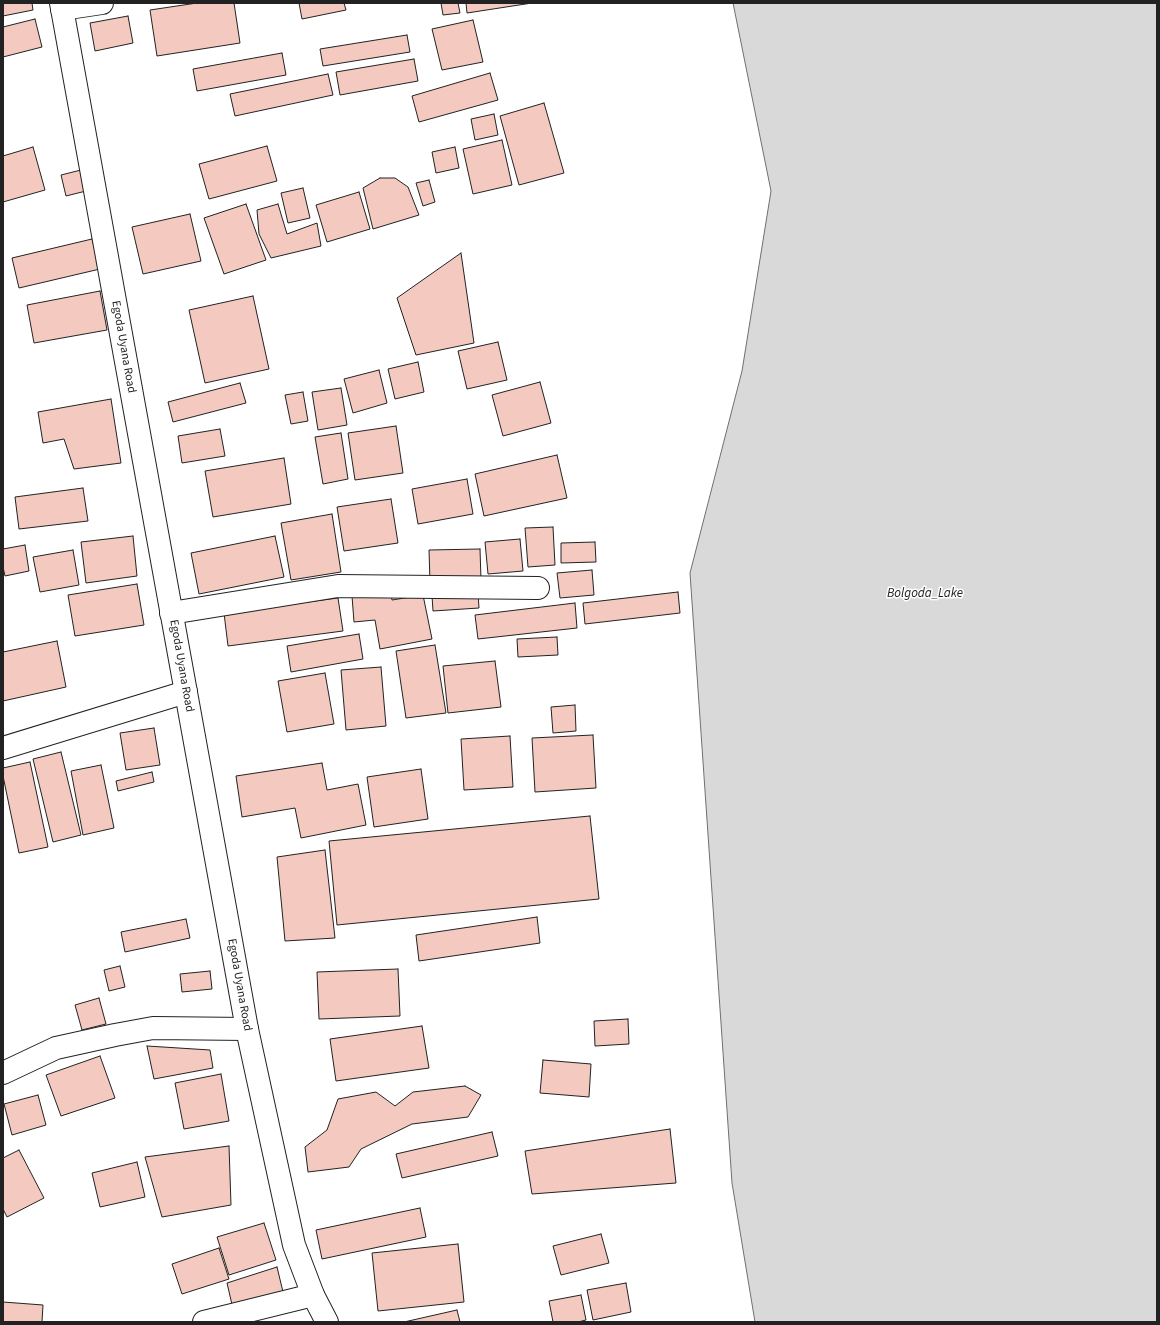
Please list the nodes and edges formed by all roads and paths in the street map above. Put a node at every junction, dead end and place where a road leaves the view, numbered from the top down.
1 (102, 3) edge
2 (61, 6) edge
3 (538, 588) dead end
4 (171, 613) junction
5 (186, 692) junction
6 (3, 748) edge
7 (247, 1029) junction
8 (3, 1073) edge
9 (313, 1295) junction
10 (204, 1322) edge
11 (327, 1322) edge

1 - 2 main road
2 - 4 main road, Egoda Uyana Road
3 - 4 main road
4 - 5 main road, Egoda Uyana Road
5 - 6 main road
5 - 7 main road, Egoda Uyana Road
7 - 8 main road
7 - 9 main road, Egoda Uyana Road
9 - 10 main road
9 - 11 main road, Egoda Uyana Road

